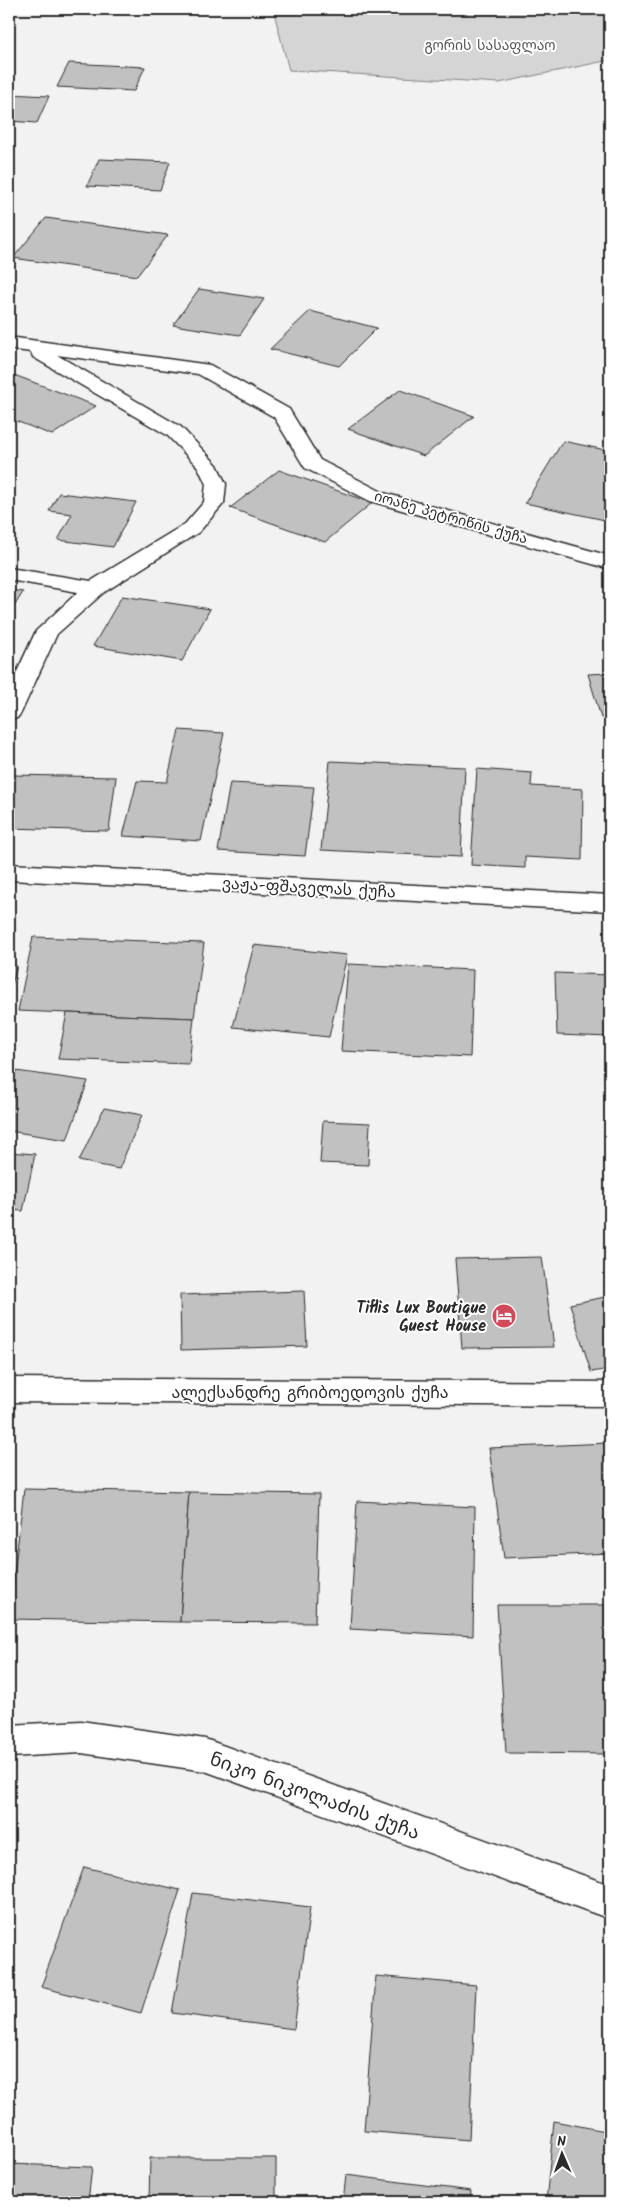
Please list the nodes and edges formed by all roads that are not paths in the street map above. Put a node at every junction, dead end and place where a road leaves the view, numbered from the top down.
1 (9, 344) edge
2 (30, 348) junction
3 (610, 564) edge
4 (9, 574) edge
5 (95, 588) junction
6 (9, 714) edge
7 (9, 872) edge
8 (610, 903) edge
9 (9, 1390) edge
10 (610, 1394) edge
11 (9, 1741) edge
12 (610, 1902) edge

1 - 2 street, იოანე პეტრიწის ქუჩა
2 - 3 street, იოანე პეტრიწის ქუჩა
2 - 5 street
4 - 5 street
5 - 6 street
7 - 8 street, ვაჟა-ფშაველას ქუჩა
9 - 10 street, ალექსანდრე გრიბოედოვის ქუჩა
11 - 12 street, ნიკო ნიკოლაძის ქუჩა

